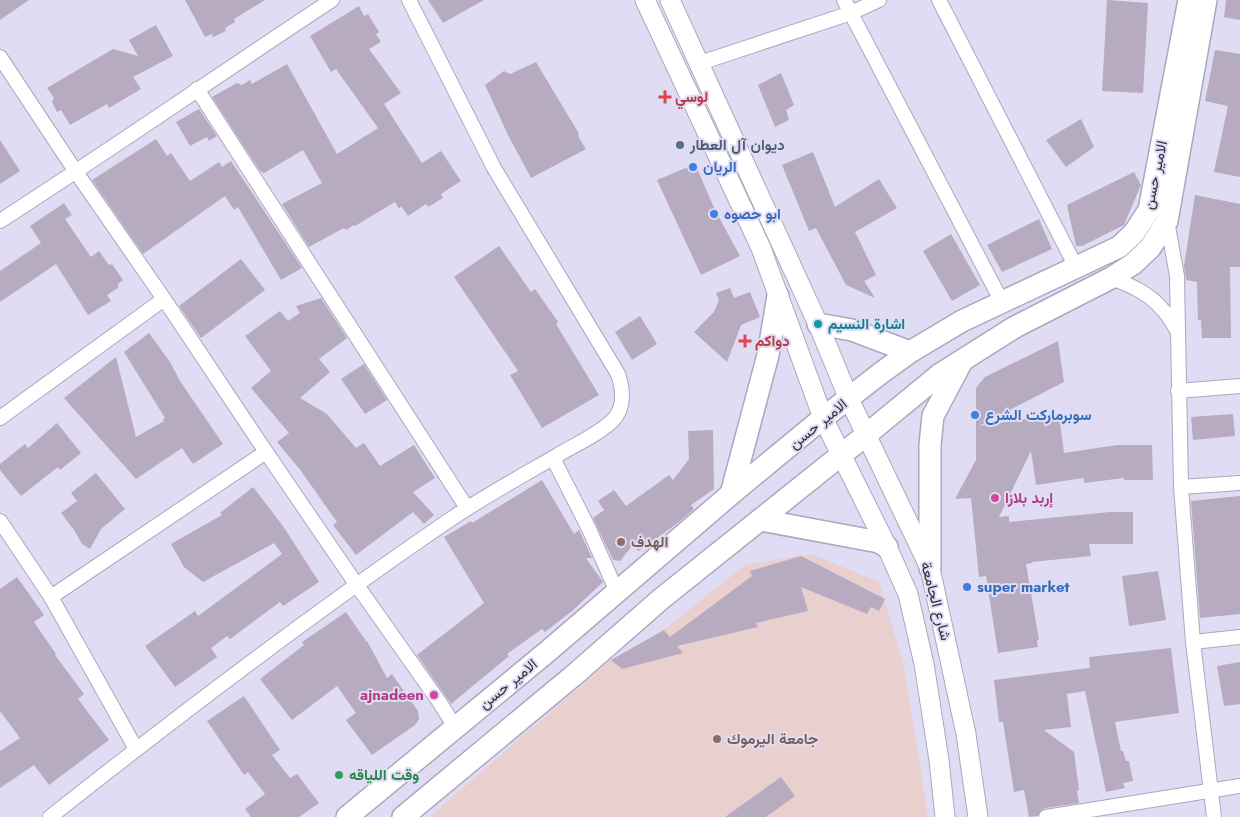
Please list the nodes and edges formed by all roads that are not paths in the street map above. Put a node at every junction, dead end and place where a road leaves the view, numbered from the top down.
1 (332, 0) edge
2 (409, 0) edge
3 (645, 0) edge
4 (670, 0) edge
5 (844, 0) edge
6 (879, 0) edge
7 (939, 0) edge
8 (1189, 0) edge
9 (1206, 0) edge
10 (851, 13) junction
11 (0, 57) edge
12 (700, 63) junction
13 (197, 89) junction
14 (76, 172) junction
15 (0, 221) edge
16 (1167, 221) junction
17 (1076, 267) junction
18 (1111, 278) junction
19 (778, 296) junction
20 (164, 299) junction
21 (1002, 302) junction
22 (818, 324) junction
23 (1178, 332) junction
24 (910, 352) junction
25 (964, 357) junction
26 (1240, 386) edge
27 (1178, 391) junction
28 (849, 399) junction
29 (0, 418) edge
30 (823, 418) junction
31 (866, 435) junction
32 (266, 452) junction
33 (840, 455) junction
34 (553, 458) junction
35 (1240, 482) edge
36 (1182, 487) junction
37 (731, 494) junction
38 (467, 508) junction
39 (0, 520) edge
40 (761, 520) junction
41 (887, 547) junction
42 (930, 568) junction
43 (356, 584) junction
44 (617, 592) junction
45 (51, 596) junction
46 (1240, 637) edge
47 (1193, 642) junction
48 (455, 727) junction
49 (136, 749) junction
50 (1240, 786) edge
51 (1210, 790) junction
52 (50, 817) edge
53 (347, 817) edge
54 (403, 817) edge
55 (945, 817) edge
56 (978, 817) edge
57 (1046, 817) edge
58 (1214, 817) edge

1 - 13 street
2 - 34 street
3 - 19 main road, شارع الجامعة
4 - 12 main road, شارع الجامعة
5 - 10 street
6 - 10 street
7 - 17 street
8 - 17 main road, الامير حسن
9 - 16 main road, الامير حسن
10 - 12 street
10 - 21 street
11 - 14 street
12 - 22 main road, شارع الجامعة
13 - 14 street
13 - 38 street
14 - 15 street
14 - 20 street
16 - 18 main road, الامير حسن
16 - 23 street
17 - 21 main road, الامير حسن
18 - 23 street
18 - 25 main road, الامير حسن
19 - 30 main road, شارع الجامعة
19 - 37 main road
20 - 29 street
20 - 32 street
21 - 24 main road, الامير حسن
22 - 24 main road
22 - 28 main road, شارع الجامعة
23 - 27 street
24 - 28 main road, الامير حسن
25 - 31 main road, الامير حسن
25 - 42 main road
26 - 27 street
27 - 36 street
28 - 30 main road, الامير حسن
28 - 31 main road, شارع الجامعة
30 - 33 main road, شارع الجامعة
30 - 37 main road, الامير حسن
31 - 33 main road, الامير حسن
31 - 42 main road, شارع الجامعة
32 - 43 street
32 - 45 street
33 - 40 main road, الامير حسن
33 - 41 main road, شارع الجامعة
34 - 38 street
34 - 44 street
35 - 36 street
36 - 47 street
37 - 44 main road, الامير حسن
38 - 43 street
39 - 45 street
40 - 41 main road
40 - 54 main road, الامير حسن
41 - 55 main road, شارع الجامعة
42 - 56 main road, شارع الجامعة
43 - 48 street
43 - 49 street
44 - 48 main road, الامير حسن
45 - 49 street
46 - 47 street
47 - 51 street
48 - 53 main road, الامير حسن
49 - 52 street
50 - 51 street
51 - 57 street
51 - 58 street

